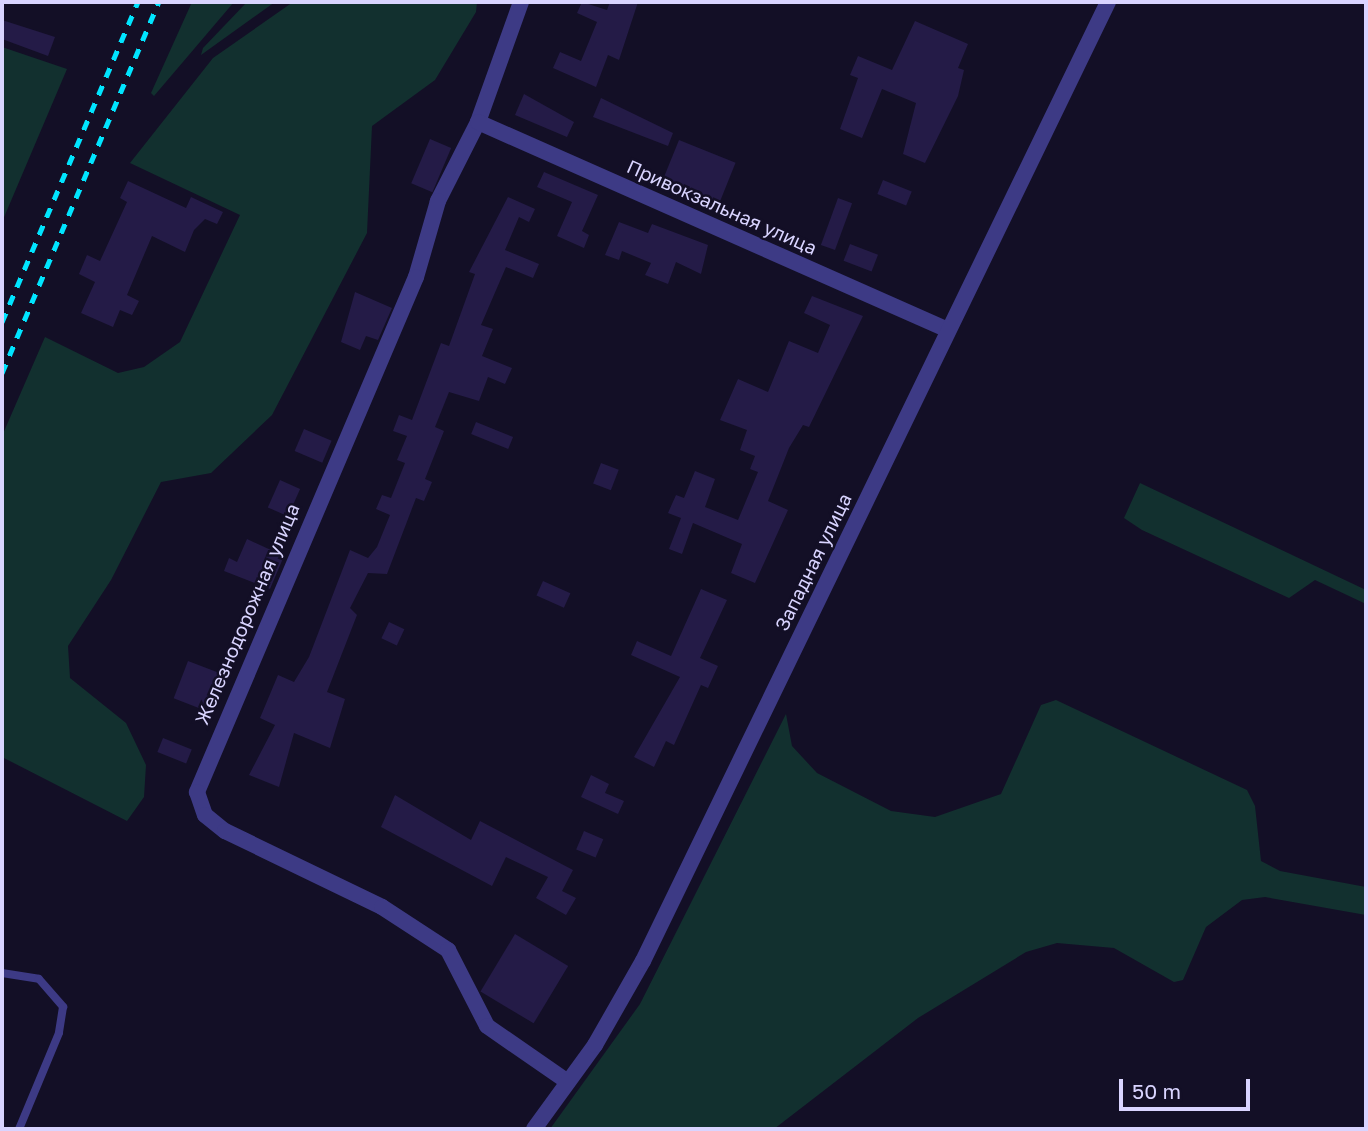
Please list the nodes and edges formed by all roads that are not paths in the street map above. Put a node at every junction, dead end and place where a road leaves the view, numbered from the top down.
1 (521, 2) edge
2 (1108, 2) edge
3 (478, 122) junction
4 (948, 330) junction
5 (2, 973) edge
6 (568, 1082) junction
7 (19, 1129) edge
8 (534, 1129) edge

1 - 3 street, Железнодорожная улица
2 - 4 street, Западная улица
3 - 4 street, Привокзальная улица
3 - 6 street, Железнодорожная улица
4 - 6 street, Западная улица
5 - 7 lane
6 - 8 street, Западная улица

